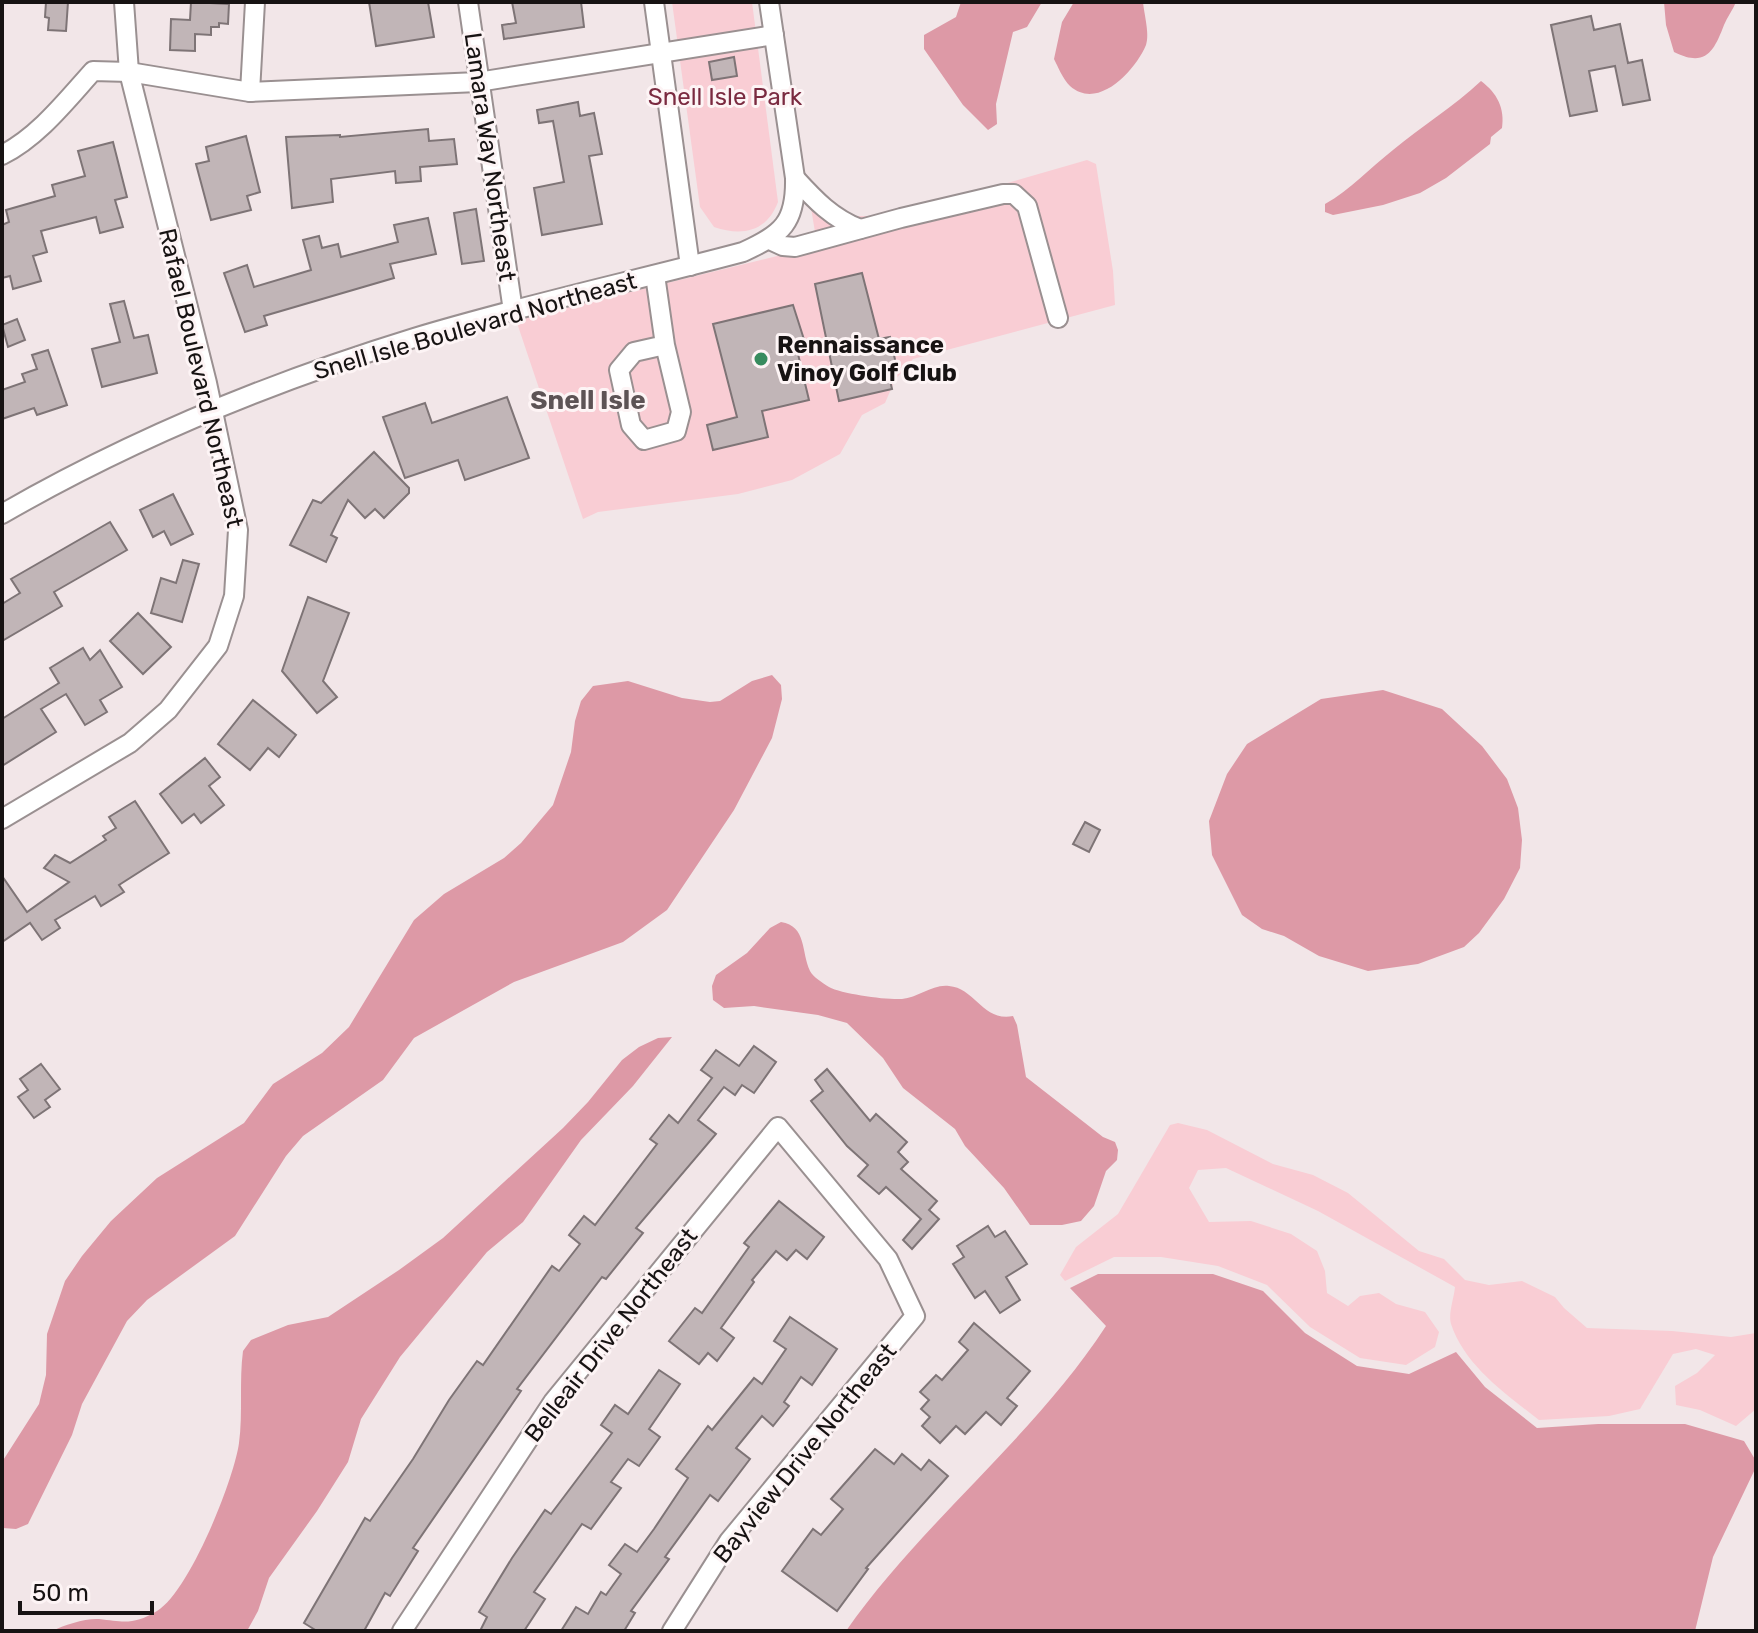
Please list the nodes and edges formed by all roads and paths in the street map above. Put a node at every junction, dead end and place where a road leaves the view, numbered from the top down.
1 (124, 2) edge
2 (255, 2) edge
3 (468, 2) edge
4 (654, 2) edge
5 (769, 2) edge
6 (774, 35) junction
7 (661, 54) junction
8 (129, 72) junction
9 (478, 82) junction
10 (250, 92) junction
11 (2, 155) edge
12 (795, 178) junction
13 (860, 229) junction
14 (770, 240) junction
15 (690, 266) junction
16 (655, 275) junction
17 (513, 311) junction
18 (1058, 318) dead end
19 (665, 345) junction
20 (211, 411) junction
21 (2, 514) edge
22 (2, 819) edge
23 (915, 1316) joint
24 (402, 1631) edge
25 (672, 1631) edge

1 - 8 street, Rafael Boulevard Northeast
2 - 10 street
3 - 9 street, Lamara Way Northeast
4 - 7 street
5 - 6 street
6 - 7 street
6 - 12 street
7 - 9 street
7 - 15 street
8 - 10 street
8 - 11 street
8 - 20 street, Rafael Boulevard Northeast
9 - 10 street
9 - 17 street, Lamara Way Northeast
12 - 13 street
12 - 14 street
13 - 14 street
13 - 18 street
14 - 15 street, Snell Isle Boulevard Northeast
15 - 16 street, Snell Isle Boulevard Northeast
16 - 17 street, Snell Isle Boulevard Northeast
16 - 19 street
17 - 20 street, Snell Isle Boulevard Northeast
19 - 19 street
20 - 21 street, Snell Isle Boulevard Northeast
20 - 22 street, Rafael Boulevard Northeast
23 - 24 street, Belleair Drive Northeast
23 - 25 street, Bayview Drive Northeast

